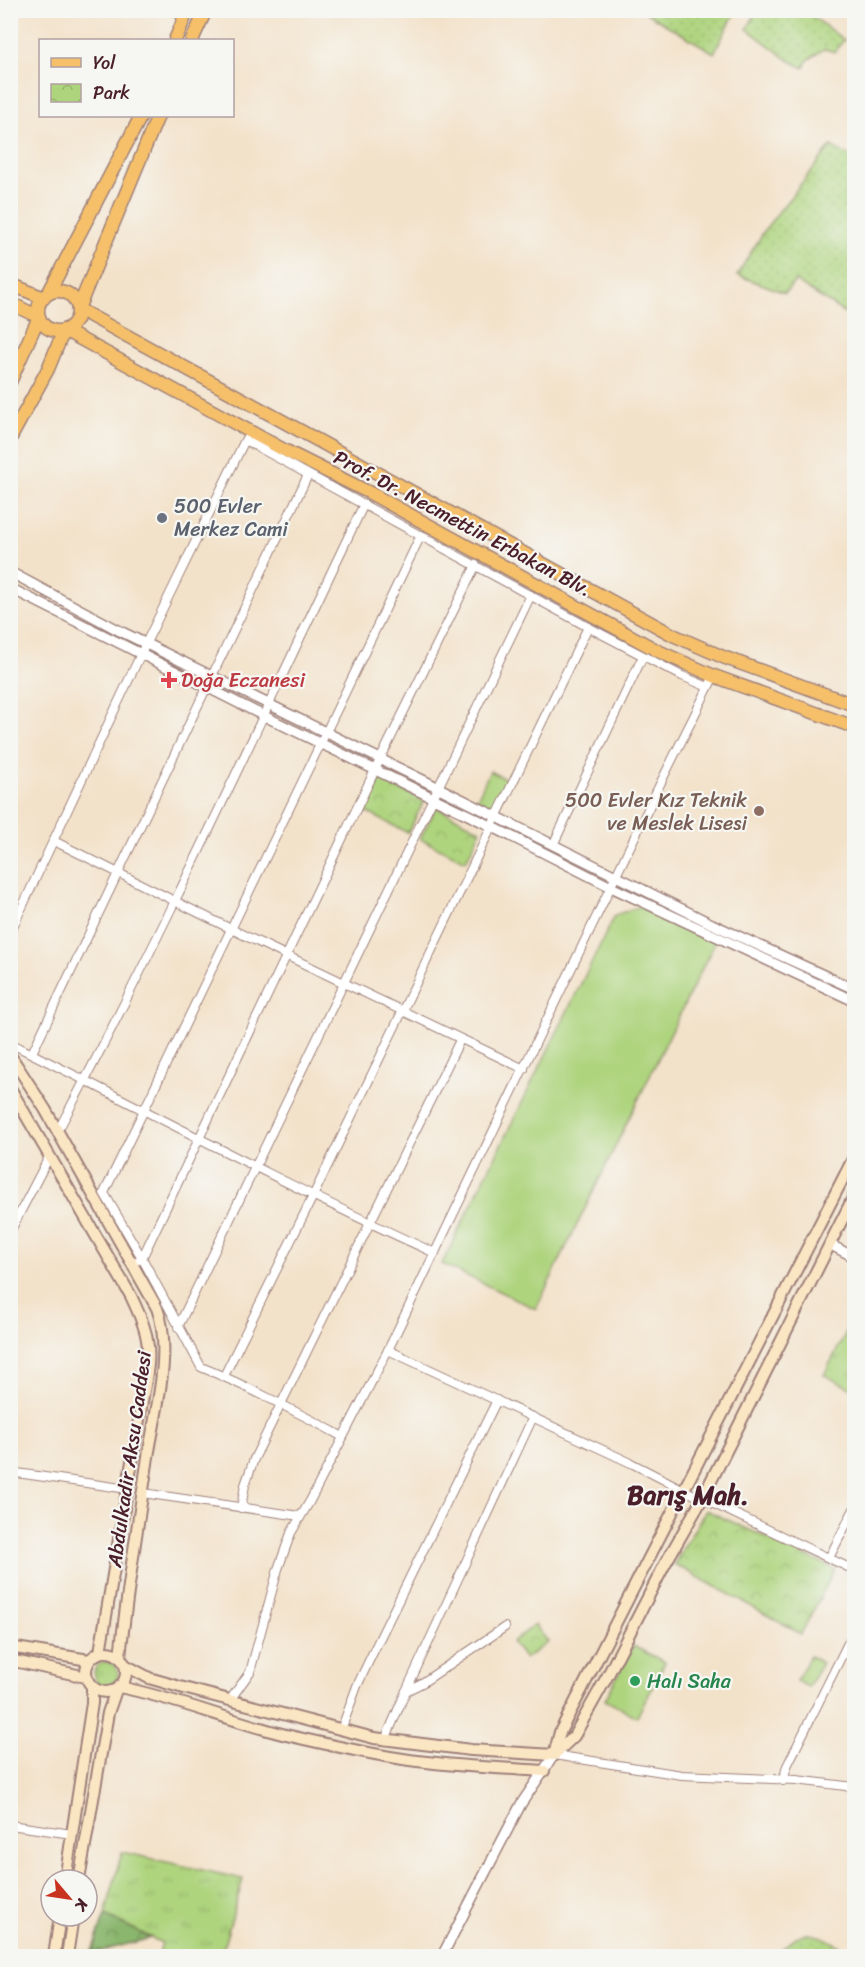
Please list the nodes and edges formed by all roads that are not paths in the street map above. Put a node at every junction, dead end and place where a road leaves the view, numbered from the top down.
1 (170, 10) edge
2 (206, 10) edge
3 (187, 13) edge
4 (175, 39) edge
5 (192, 39) edge
6 (140, 117) edge
7 (158, 117) edge
8 (10, 284) edge
9 (46, 296) junction
10 (10, 303) edge
11 (78, 309) junction
12 (39, 317) junction
13 (64, 330) junction
14 (10, 382) edge
15 (10, 439) edge
16 (308, 475) junction
17 (364, 504) junction
18 (421, 535) junction
19 (476, 565) junction
20 (10, 572) edge
21 (10, 588) edge
22 (531, 595) junction
23 (588, 627) junction
24 (146, 643) junction
25 (141, 654) junction
26 (643, 656) junction
27 (211, 676) junction
28 (711, 682) junction
29 (206, 687) junction
30 (268, 704) junction
31 (855, 705) edge
32 (262, 715) junction
33 (855, 727) edge
34 (326, 732) junction
35 (320, 743) junction
36 (381, 759) junction
37 (375, 770) junction
38 (439, 788) junction
39 (434, 798) junction
40 (496, 816) junction
41 (491, 826) junction
42 (54, 841) junction
43 (553, 844) junction
44 (117, 874) junction
45 (616, 877) junction
46 (611, 887) junction
47 (175, 902) junction
48 (231, 929) junction
49 (10, 933) edge
50 (287, 955) junction
51 (345, 983) junction
52 (855, 989) edge
53 (855, 1001) edge
54 (402, 1010) junction
55 (460, 1040) junction
56 (10, 1042) edge
57 (32, 1053) junction
58 (10, 1055) edge
59 (524, 1069) junction
60 (85, 1080) junction
61 (10, 1088) edge
62 (144, 1111) junction
63 (57, 1130) junction
64 (199, 1139) junction
65 (49, 1157) junction
66 (855, 1157) edge
67 (256, 1167) junction
68 (313, 1196) junction
69 (855, 1196) edge
70 (370, 1224) junction
71 (10, 1232) edge
72 (829, 1244) junction
73 (435, 1253) junction
74 (855, 1257) edge
75 (137, 1261) junction
76 (178, 1327) junction
77 (388, 1350) junction
78 (224, 1376) junction
79 (497, 1400) junction
80 (281, 1404) junction
81 (533, 1417) junction
82 (343, 1437) junction
83 (10, 1472) edge
84 (128, 1489) junction
85 (684, 1490) junction
86 (143, 1493) junction
87 (702, 1499) junction
88 (241, 1508) junction
89 (855, 1509) edge
90 (300, 1516) junction
91 (829, 1558) junction
92 (855, 1570) edge
93 (505, 1627) dead end
94 (855, 1631) edge
95 (10, 1647) edge
96 (100, 1652) junction
97 (10, 1660) edge
98 (88, 1660) junction
99 (122, 1661) junction
100 (86, 1677) junction
101 (92, 1687) junction
102 (118, 1688) junction
103 (406, 1691) junction
104 (230, 1700) junction
105 (341, 1730) junction
106 (385, 1740) junction
107 (554, 1755) junction
108 (544, 1771) junction
109 (783, 1780) junction
110 (855, 1787) edge
111 (10, 1825) edge
112 (72, 1834) junction
113 (67, 1868) edge
114 (81, 1868) edge
115 (58, 1928) edge
116 (71, 1928) edge
117 (54, 1956) edge
118 (67, 1956) edge
119 (442, 1956) edge

1 - 3 street
2 - 5 main road
3 - 4 main road
6 - 9 main road
7 - 11 main road
8 - 9 main road
9 - 11 main road
9 - 12 main road
10 - 12 main road
11 - 13 main road
11 - 31 main road, Prof. Dr. Necmettin Erbakan Blv.
12 - 13 main road
12 - 14 main road
13 - 15 main road
13 - 28 main road, Prof. Dr. Necmettin Erbakan Blv.
16 - 17 street
16 - 24 street
16 - 27 street
17 - 18 street
17 - 30 street
18 - 19 street
18 - 34 street
19 - 22 street
19 - 36 street
20 - 24 street
21 - 25 street
22 - 23 street
22 - 38 street
23 - 26 street
23 - 40 street
24 - 25 street
24 - 27 street
25 - 29 street
25 - 42 street
26 - 28 street
26 - 43 street
27 - 29 street
27 - 30 street
28 - 33 main road, Prof. Dr. Necmettin Erbakan Blv.
28 - 45 street
29 - 32 street
29 - 44 street
30 - 32 street
30 - 34 street
32 - 35 street
32 - 47 street
34 - 35 street
34 - 36 street
35 - 37 street
35 - 48 street
36 - 37 street
36 - 38 street
37 - 39 street
37 - 50 street
38 - 39 street
38 - 40 street
39 - 41 street
39 - 51 street
40 - 41 street
40 - 43 street
41 - 46 street
41 - 54 street
42 - 44 street
42 - 49 street
43 - 45 street
44 - 47 street
44 - 57 street
45 - 46 street
45 - 52 street
46 - 53 street
46 - 59 street
47 - 48 street
47 - 60 street
48 - 50 street
48 - 62 street
50 - 51 street
50 - 64 street
51 - 54 street
51 - 67 street
54 - 55 street
54 - 68 street
55 - 59 street
55 - 70 street
56 - 57 street
57 - 60 street
58 - 63 main road, Abdulkadir Aksu Caddesi
59 - 73 street
60 - 62 street
60 - 63 street
61 - 65 main road, Abdulkadir Aksu Caddesi
62 - 64 street
62 - 75 street
63 - 75 main road, Abdulkadir Aksu Caddesi
64 - 67 street
64 - 75 street
65 - 71 street
65 - 84 main road, Abdulkadir Aksu Caddesi
66 - 85 main road
67 - 68 street
67 - 76 street
68 - 70 street
68 - 78 street
69 - 72 main road
70 - 73 street
70 - 80 street
72 - 74 street
72 - 87 main road
73 - 77 street
75 - 76 street
75 - 86 main road, Abdulkadir Aksu Caddesi
76 - 78 street
77 - 79 street
77 - 82 street
78 - 80 street
79 - 81 street
79 - 105 street
80 - 82 street
80 - 88 street
81 - 85 street
81 - 103 street
82 - 90 street
83 - 84 street
84 - 96 main road, Abdulkadir Aksu Caddesi
85 - 87 street
85 - 107 main road
86 - 88 street
86 - 99 main road, Abdulkadir Aksu Caddesi
87 - 91 street
87 - 107 main road
88 - 90 street
89 - 91 street
90 - 104 street
91 - 92 street
93 - 103 street
94 - 109 street
95 - 98 main road
96 - 98 main road
96 - 99 main road
97 - 100 main road
98 - 100 main road
99 - 102 main road
99 - 104 main road
100 - 101 main road
101 - 102 main road
101 - 112 main road
102 - 108 main road
102 - 114 main road
103 - 106 street
104 - 105 main road
105 - 106 main road
106 - 107 main road
107 - 108 street
107 - 109 street
108 - 119 street
109 - 110 street
111 - 112 street
112 - 113 main road
115 - 117 main road
116 - 118 main road

